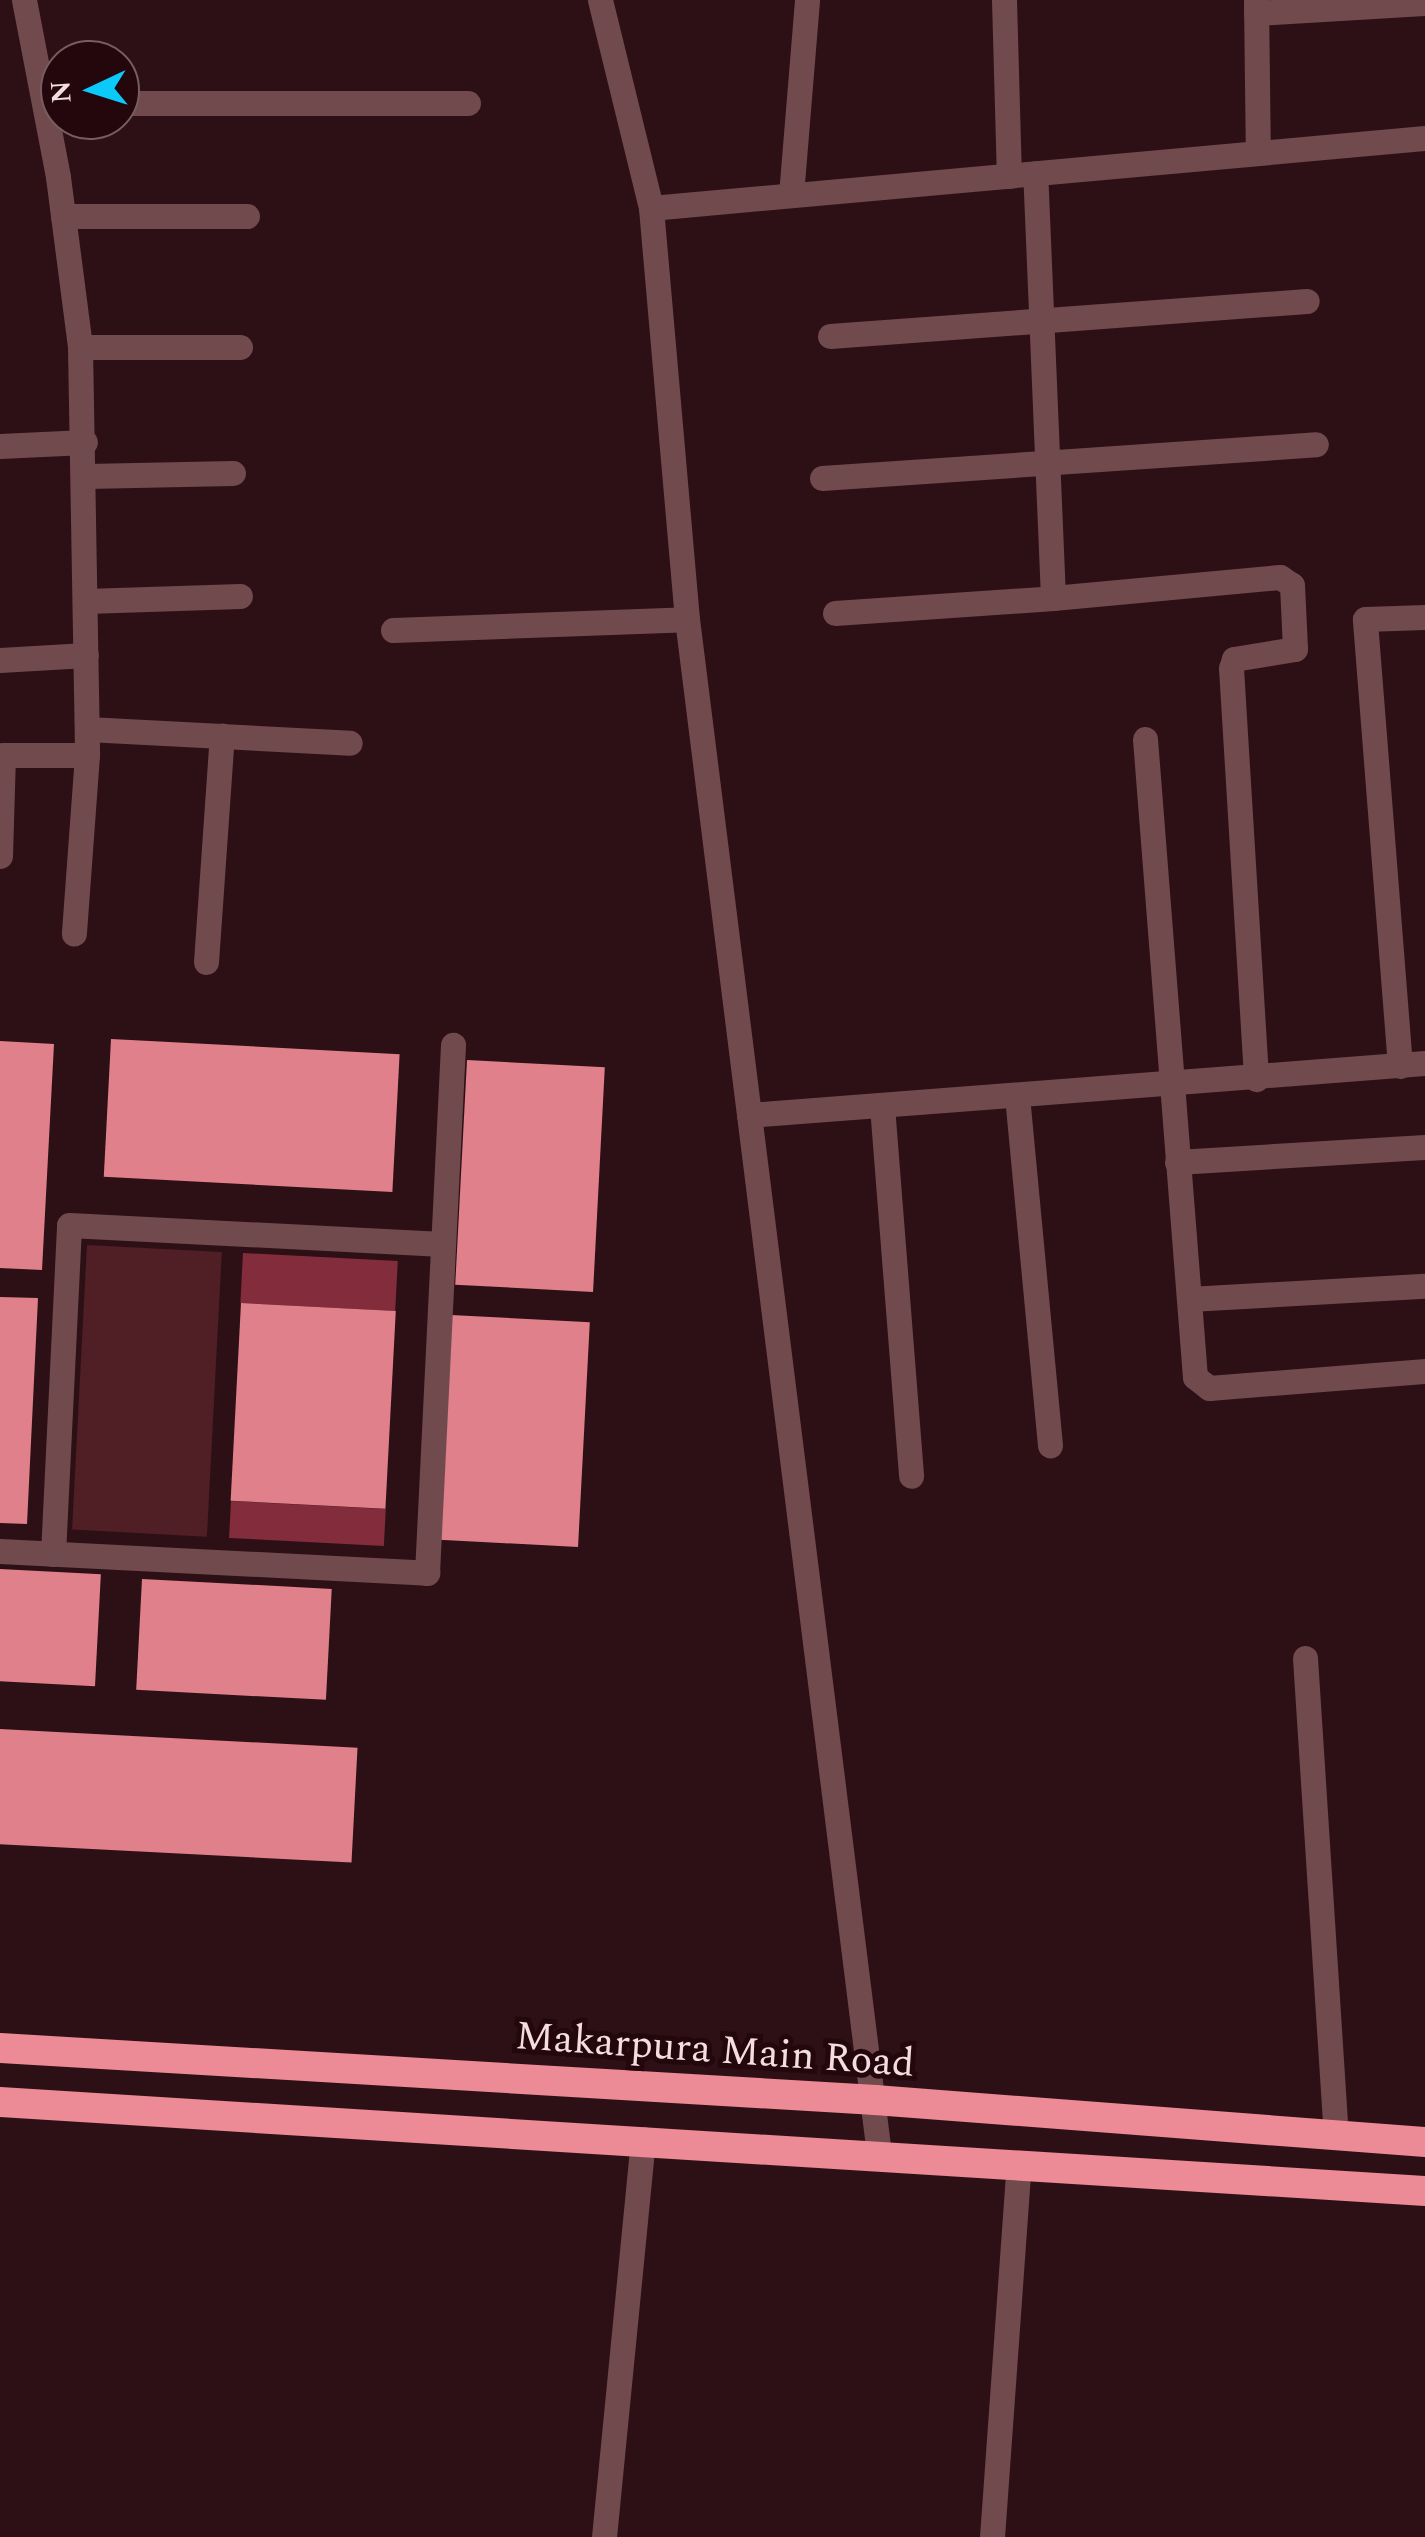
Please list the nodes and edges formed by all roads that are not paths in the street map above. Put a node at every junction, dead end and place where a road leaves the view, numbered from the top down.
1 (24, 0) edge
2 (600, 0) edge
3 (808, 0) edge
4 (1004, 0) edge
5 (1425, 3) edge
6 (1256, 6) edge
7 (40, 59) edge
8 (140, 103) edge
9 (468, 103) dead end
10 (1425, 138) edge
11 (56, 140) edge
12 (1258, 153) junction
13 (1022, 174) junction
14 (791, 195) junction
15 (651, 208) junction
16 (63, 216) junction
17 (246, 216) dead end
18 (1307, 301) dead end
19 (1041, 320) junction
20 (830, 336) dead end
21 (240, 346) dead end
22 (80, 347) junction
23 (85, 442) junction
24 (1316, 444) dead end
25 (0, 446) edge
26 (1047, 463) junction
27 (233, 474) dead end
28 (86, 476) junction
29 (822, 478) dead end
30 (240, 596) dead end
31 (1053, 598) junction
32 (86, 601) junction
33 (834, 614) dead end
34 (1425, 617) edge
35 (687, 619) junction
36 (392, 630) dead end
37 (86, 655) junction
38 (0, 660) edge
39 (222, 736) junction
40 (1145, 738) dead end
41 (87, 742) junction
42 (350, 743) dead end
43 (0, 856) edge
44 (74, 934) dead end
45 (206, 962) dead end
46 (453, 1044) dead end
47 (1412, 1064) edge
48 (1256, 1079) junction
49 (1170, 1086) junction
50 (1017, 1096) junction
51 (882, 1106) junction
52 (748, 1115) junction
53 (1425, 1147) edge
54 (1177, 1162) junction
55 (443, 1244) junction
56 (1425, 1286) edge
57 (1188, 1299) junction
58 (1425, 1371) edge
59 (1050, 1444) dead end
60 (912, 1476) dead end
61 (0, 1551) edge
62 (53, 1554) junction
63 (1306, 1658) dead end
64 (0, 2048) edge
65 (875, 2100) junction
66 (0, 2102) edge
67 (1336, 2137) junction
68 (643, 2140) junction
69 (1425, 2142) edge
70 (879, 2153) junction
71 (1020, 2163) junction
72 (1425, 2191) edge
73 (604, 2537) edge
74 (992, 2537) edge

1 - 7 street
2 - 15 street
3 - 14 street
4 - 13 street
5 - 6 street
6 - 12 street
8 - 9 street
10 - 12 street
11 - 16 street
12 - 13 street
13 - 14 street
13 - 19 street
14 - 15 street
15 - 35 street
16 - 17 street
16 - 22 street
18 - 19 street
19 - 20 street
19 - 26 street
21 - 22 street
22 - 23 street
23 - 25 street
23 - 28 street
24 - 26 street
26 - 29 street
26 - 31 street
27 - 28 street
28 - 32 street
30 - 32 street
31 - 33 street
31 - 48 street
32 - 37 street
34 - 47 street
35 - 36 street
35 - 52 street
37 - 38 street
37 - 41 street
39 - 41 street
39 - 42 street
39 - 45 street
40 - 49 street
41 - 43 street
41 - 44 street
46 - 55 street
47 - 48 street
48 - 49 street
49 - 50 street
49 - 54 street
50 - 51 street
50 - 59 street
51 - 52 street
51 - 60 street
52 - 65 street
53 - 54 street
54 - 57 street
55 - 62 street
55 - 62 street
56 - 57 street
57 - 58 street
61 - 62 street
63 - 67 street
64 - 65 highway, Makarpura Main Road
65 - 67 highway, Makarpura Main Road
65 - 70 street
66 - 68 highway
67 - 69 highway, Makarpura Main Road
68 - 70 highway
68 - 73 street
70 - 71 highway
71 - 72 highway
71 - 74 street

